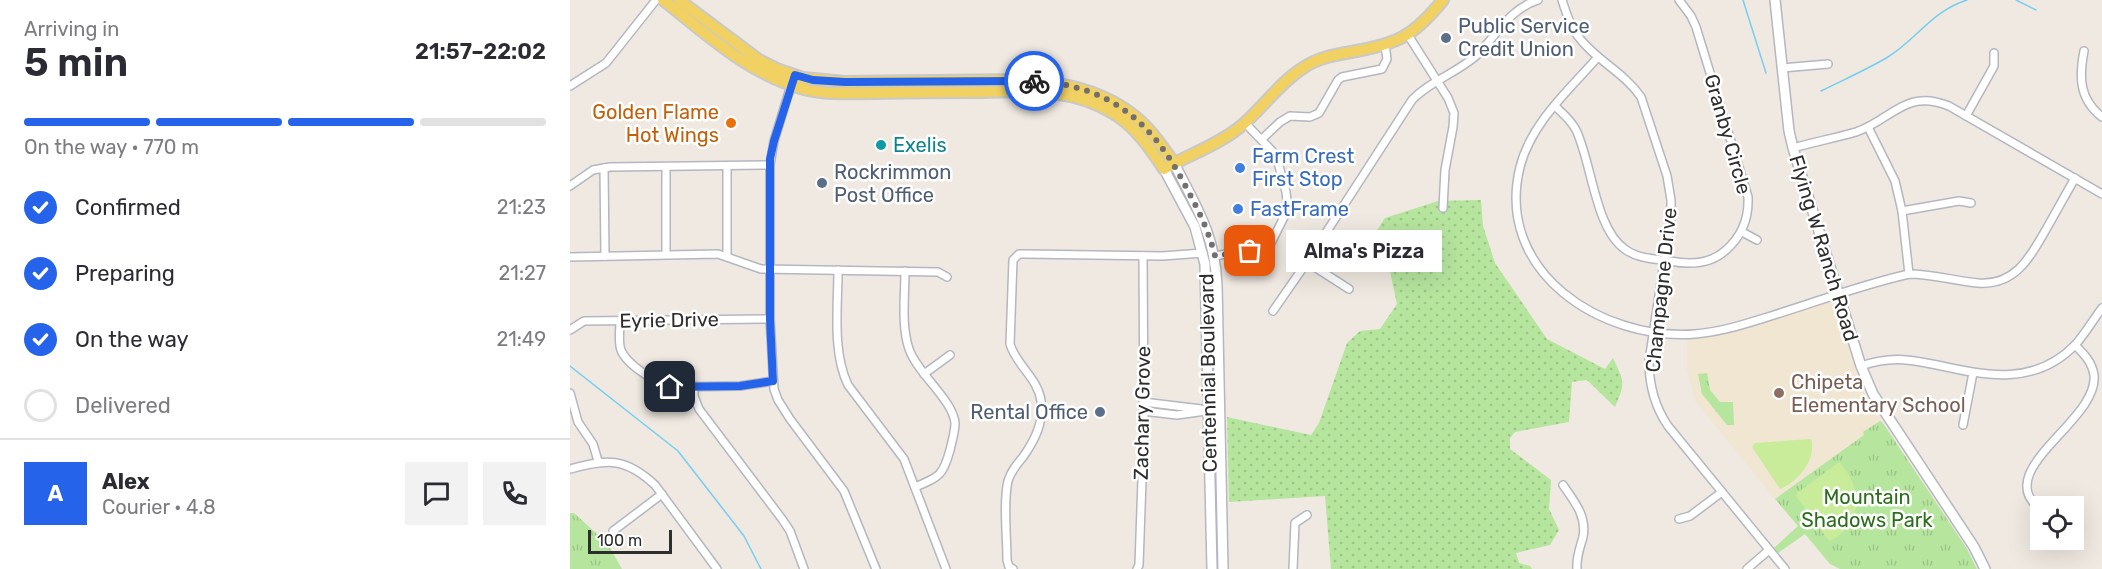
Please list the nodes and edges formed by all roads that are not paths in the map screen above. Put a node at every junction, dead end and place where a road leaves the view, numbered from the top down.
1 (656, 0) edge
2 (663, 0) edge
3 (679, 0) edge
4 (1443, 0) edge
5 (1538, 0) edge
6 (1562, 0) edge
7 (1678, 0) edge
8 (1775, 0) edge
9 (1408, 35) junction
10 (1385, 45) junction
11 (2084, 51) dead end
12 (1994, 53) dead end
13 (1598, 57) junction
14 (1828, 64) dead end
15 (1782, 68) junction
16 (793, 80) junction
17 (1437, 80) junction
18 (570, 86) edge
19 (1555, 106) junction
20 (1966, 116) junction
21 (2102, 117) edge
22 (1245, 123) junction
23 (1869, 127) junction
24 (1262, 139) junction
25 (1793, 148) junction
26 (1174, 163) junction
27 (770, 165) junction
28 (727, 166) junction
29 (666, 167) junction
30 (604, 168) junction
31 (1164, 170) junction
32 (2075, 178) junction
33 (570, 186) edge
34 (2102, 194) edge
35 (1971, 203) dead end
36 (1443, 208) dead end
37 (1902, 211) junction
38 (1742, 232) junction
39 (1757, 240) dead end
40 (666, 254) junction
41 (1203, 254) junction
42 (604, 256) junction
43 (1143, 256) junction
44 (1215, 256) junction
45 (570, 257) edge
46 (727, 257) junction
47 (1664, 260) junction
48 (1307, 262) junction
49 (770, 269) junction
50 (838, 270) junction
51 (905, 272) junction
52 (1909, 274) junction
53 (947, 277) dead end
54 (1349, 289) dead end
55 (1838, 295) junction
56 (2102, 308) edge
57 (1273, 311) dead end
58 (770, 319) junction
59 (620, 321) junction
60 (570, 330) edge
61 (1653, 333) junction
62 (2075, 345) junction
63 (950, 355) dead end
64 (1861, 366) junction
65 (1973, 373) junction
66 (924, 374) junction
67 (773, 381) junction
68 (694, 386) junction
69 (570, 393) edge
70 (1143, 402) junction
71 (1220, 409) junction
72 (1209, 410) junction
73 (1143, 411) junction
74 (1962, 425) dead end
75 (598, 461) junction
76 (570, 469) edge
77 (1563, 485) dead end
78 (915, 486) junction
79 (1722, 492) junction
80 (662, 494) junction
81 (2030, 498) edge
82 (1307, 515) dead end
83 (1679, 519) dead end
84 (613, 531) dead end
85 (1769, 550) junction
86 (1011, 568) edge
87 (717, 569) edge
88 (804, 569) edge
89 (876, 569) edge
90 (946, 569) edge
91 (1137, 569) edge
92 (1212, 569) edge
93 (1223, 569) edge
94 (1293, 569) edge
95 (1577, 569) edge
96 (1747, 569) edge
97 (1785, 569) edge
98 (1985, 569) edge

1 - 18 street
2 - 16 main road, Centennial Boulevard
3 - 16 main road, Centennial Boulevard
4 - 9 main road
5 - 17 street
6 - 13 street, Champagne Drive
7 - 38 street, Granby Circle
8 - 15 main road, Flying W Ranch Road
9 - 10 main road
9 - 17 street
10 - 22 main road
10 - 24 street
11 - 21 street
12 - 20 street
13 - 19 street
13 - 47 street, Champagne Drive
14 - 15 street
15 - 25 main road, Flying W Ranch Road
16 - 26 main road, Centennial Boulevard
16 - 27 street
16 - 31 main road, Centennial Boulevard
17 - 36 street
17 - 48 street
19 - 47 street
19 - 61 street
20 - 23 street
20 - 32 street
22 - 24 street
22 - 26 main road
23 - 25 street
23 - 37 street
24 - 44 street
25 - 55 main road, Flying W Ranch Road
26 - 31 main road
26 - 44 main road, Centennial Boulevard
27 - 28 street
27 - 49 street
28 - 29 street
28 - 46 street
29 - 30 street
29 - 40 street
30 - 33 street
30 - 42 street
31 - 41 main road, Centennial Boulevard
32 - 34 street
32 - 52 street
35 - 37 street
37 - 52 street
38 - 39 street
38 - 47 street
40 - 42 street
40 - 46 street
41 - 43 street
41 - 72 main road, Centennial Boulevard
42 - 45 street
43 - 70 street, Zachary Grove
43 - 86 street
44 - 71 main road, Centennial Boulevard
46 - 49 street
47 - 61 street, Champagne Drive
48 - 54 street
48 - 57 street
49 - 50 street
49 - 58 street
50 - 51 street
50 - 78 street
51 - 53 street
51 - 66 street
52 - 55 street
55 - 61 street
55 - 64 main road, Flying W Ranch Road
56 - 62 street
58 - 59 street, Eyrie Drive
58 - 67 street
59 - 60 street, Eyrie Drive
59 - 68 street
61 - 79 street, Champagne Drive
62 - 65 street
62 - 81 street
63 - 66 street
64 - 65 street
64 - 98 main road, Flying W Ranch Road
65 - 74 street
66 - 78 street
67 - 68 street
67 - 89 street
68 - 88 street
69 - 75 street
70 - 72 street
70 - 73 street, Zachary Grove
71 - 72 street
71 - 93 main road, Centennial Boulevard
72 - 73 street
72 - 92 main road, Centennial Boulevard
73 - 91 street, Zachary Grove
75 - 76 street
75 - 80 street
77 - 95 street
78 - 90 street
79 - 83 street
79 - 85 street, Champagne Drive
80 - 84 street
80 - 87 street
82 - 94 street
85 - 96 street
85 - 97 street, Champagne Drive

